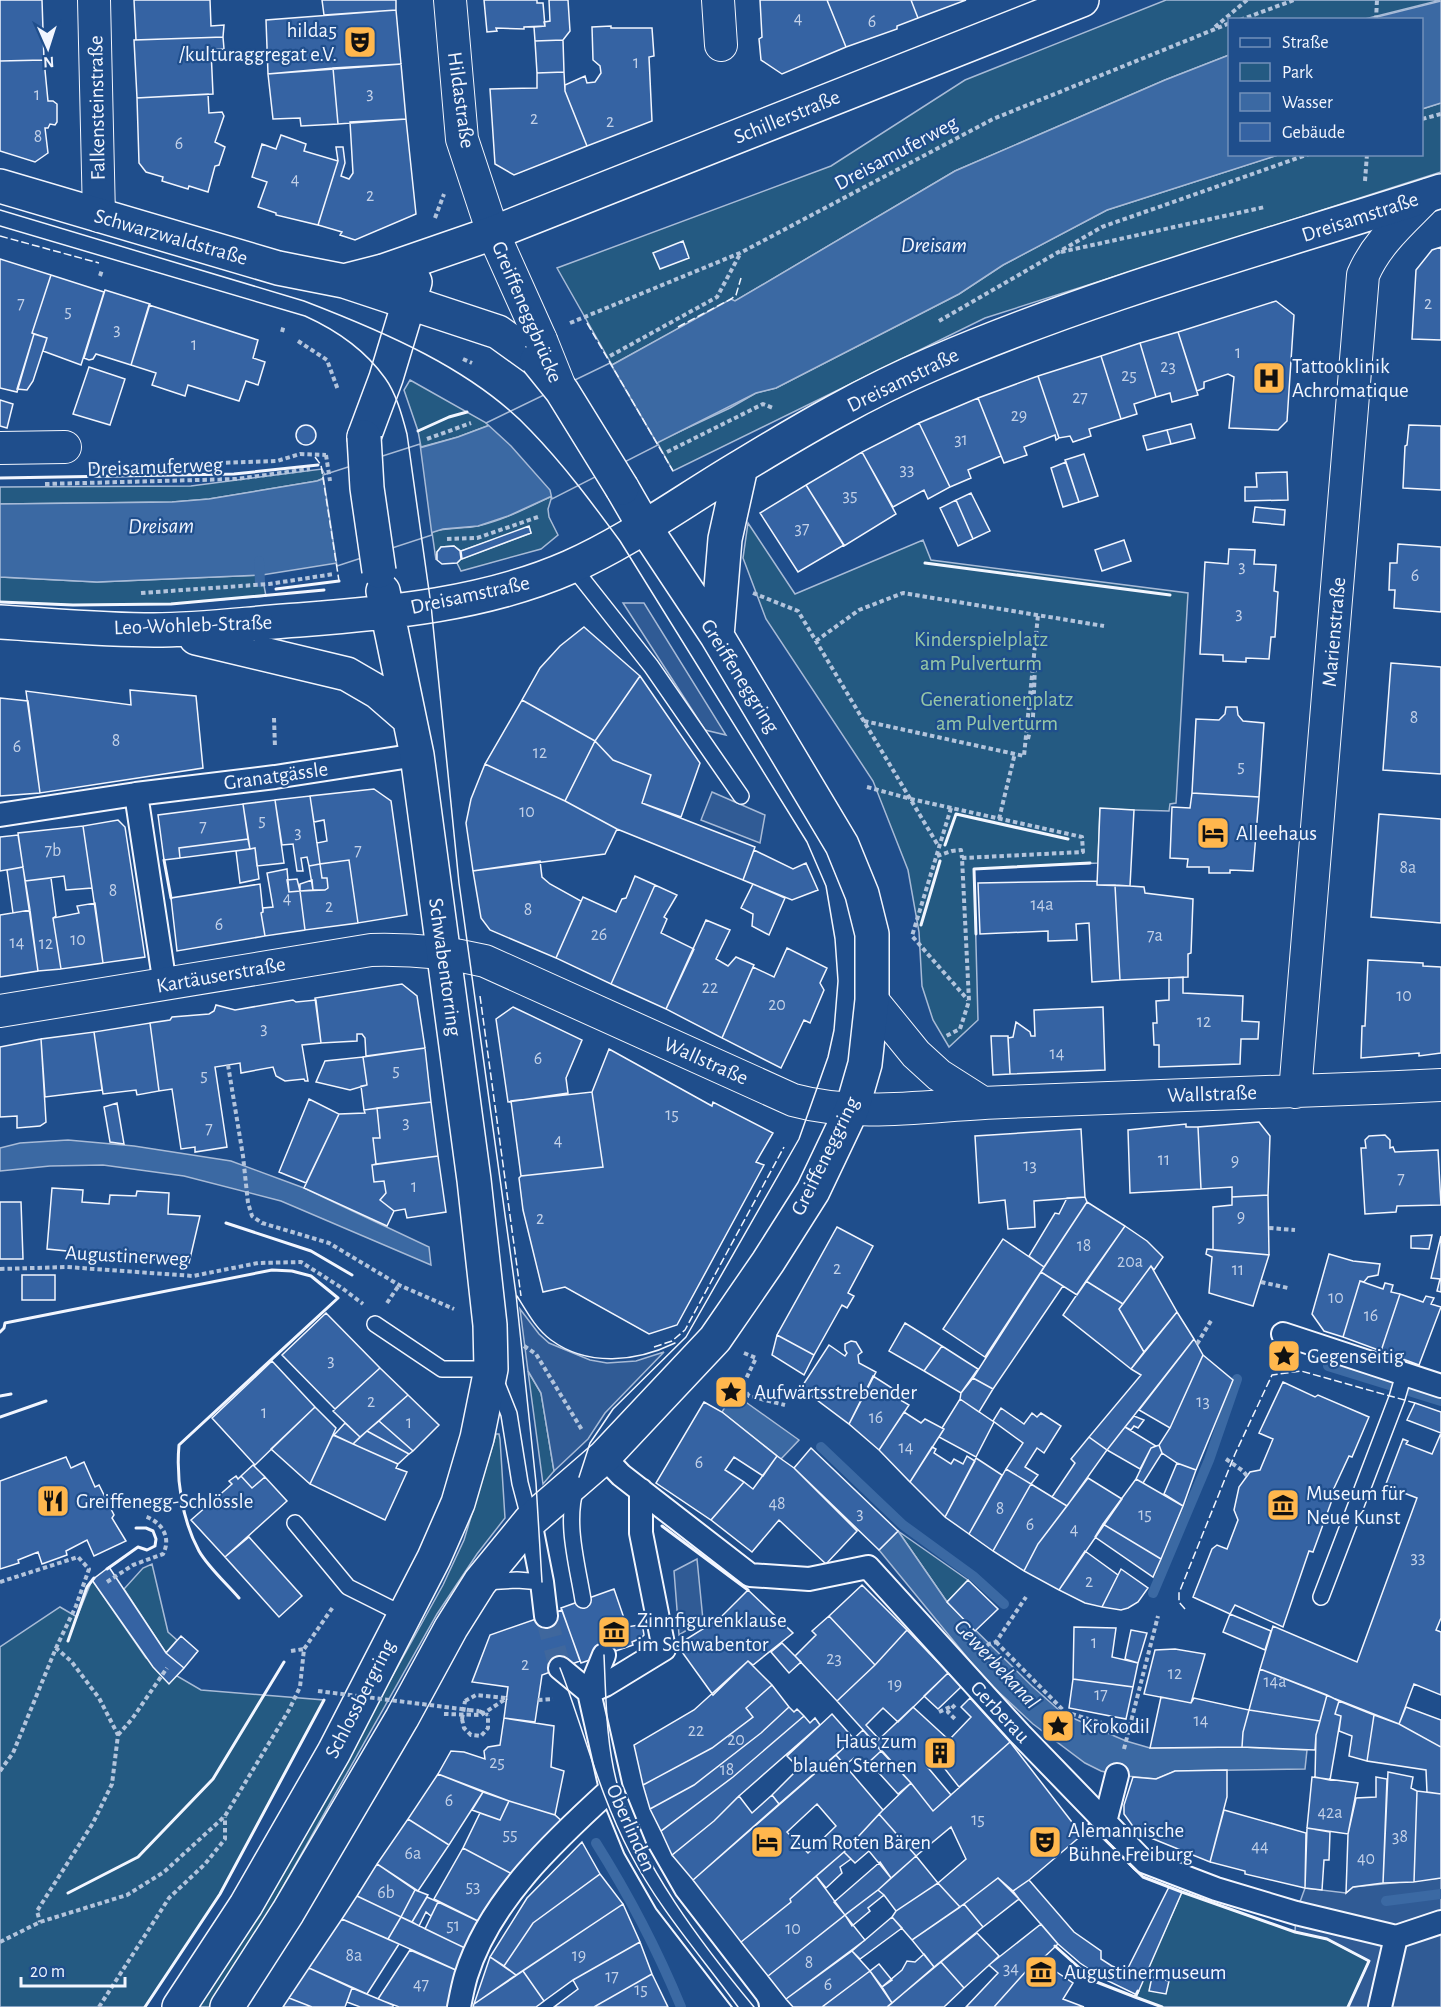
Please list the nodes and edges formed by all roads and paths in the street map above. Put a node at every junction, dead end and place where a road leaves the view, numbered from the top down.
1 (94, 0) edge
2 (450, 0) edge
3 (718, 0) edge
4 (1082, 0) edge
5 (1247, 0) edge
6 (1294, 0) edge
7 (1377, 0) edge
8 (1245, 18) edge
9 (1376, 18) edge
10 (1228, 25) edge
11 (1212, 30) junction
12 (721, 45) dead end
13 (1441, 114) edge
14 (1423, 119) edge
15 (1303, 156) edge
16 (1367, 156) edge
17 (1366, 164) dead end
18 (0, 186) edge
19 (445, 190) dead end
20 (1434, 193) edge
21 (1275, 206) dead end
22 (99, 216) junction
23 (493, 233) junction
24 (740, 253) junction
25 (1058, 253) junction
26 (422, 257) junction
27 (102, 270) dead end
28 (100, 276) dead end
29 (1007, 280) dead end
30 (344, 281) junction
31 (409, 302) junction
32 (571, 323) dead end
33 (284, 325) dead end
34 (282, 332) dead end
35 (298, 341) dead end
36 (539, 350) junction
37 (610, 356) dead end
38 (338, 390) dead end
39 (471, 423) dead end
40 (427, 439) dead end
41 (65, 447) joint
42 (0, 448) edge
43 (326, 455) dead end
44 (741, 467) junction
45 (310, 469) dead end
46 (43, 484) dead end
47 (538, 517) dead end
48 (644, 526) junction
49 (447, 539) dead end
50 (572, 566) junction
51 (334, 574) dead end
52 (747, 590) dead end
53 (140, 593) dead end
54 (387, 612) junction
55 (1038, 615) junction
56 (0, 622) edge
57 (1104, 626) dead end
58 (159, 630) junction
59 (717, 636) junction
60 (816, 641) junction
61 (274, 718) dead end
62 (408, 718) junction
63 (864, 721) junction
64 (275, 751) dead end
65 (1015, 753) junction
66 (417, 755) junction
67 (867, 787) dead end
68 (136, 794) junction
69 (741, 796) dead end
70 (911, 799) junction
71 (951, 808) junction
72 (0, 815) edge
73 (999, 819) junction
74 (939, 847) junction
75 (936, 856) junction
76 (962, 858) junction
77 (443, 952) junction
78 (165, 985) junction
79 (872, 999) junction
80 (969, 1001) junction
81 (0, 1011) edge
82 (941, 1038) dead end
83 (228, 1065) dead end
84 (1441, 1085) edge
85 (1295, 1092) junction
86 (983, 1102) junction
87 (852, 1109) junction
88 (1269, 1228) dead end
89 (1295, 1230) dead end
90 (0, 1269) edge
91 (1261, 1282) dead end
92 (1288, 1288) dead end
93 (369, 1309) dead end
94 (1212, 1319) dead end
95 (375, 1324) dead end
96 (490, 1325) junction
97 (1283, 1334) dead end
98 (520, 1342) dead end
99 (1197, 1344) dead end
100 (756, 1358) dead end
101 (490, 1369) junction
102 (1404, 1374) junction
103 (1441, 1386) edge
104 (785, 1405) dead end
105 (604, 1457) junction
106 (1226, 1459) dead end
107 (1247, 1476) dead end
108 (579, 1477) junction
109 (641, 1490) junction
110 (144, 1516) dead end
111 (530, 1521) junction
112 (295, 1523) dead end
113 (0, 1582) edge
114 (107, 1582) dead end
115 (480, 1582) junction
116 (542, 1582) junction
117 (348, 1587) junction
118 (1026, 1597) dead end
119 (1321, 1597) dead end
120 (583, 1600) dead end
121 (404, 1615) junction
122 (546, 1616) tunnel mouth
123 (1158, 1616) dead end
124 (996, 1642) junction
125 (989, 1644) dead end
126 (56, 1648) junction
127 (303, 1649) junction
128 (291, 1651) dead end
129 (604, 1655) dead end
130 (167, 1668) dead end
131 (560, 1668) tunnel mouth
132 (318, 1691) dead end
133 (589, 1692) junction
134 (956, 1704) dead end
135 (939, 1712) dead end
136 (402, 1718) junction
137 (1129, 1731) junction
138 (118, 1735) junction
139 (1126, 1741) dead end
140 (0, 1770) edge
141 (1118, 1775) dead end
142 (611, 1789) junction
143 (225, 1816) junction
144 (1105, 1822) junction
145 (40, 1922) junction
146 (1441, 1922) edge
147 (1396, 1937) junction
148 (0, 1942) edge
149 (729, 1981) junction
150 (99, 2007) edge
151 (179, 2007) edge
152 (227, 2007) edge
153 (459, 2007) edge
154 (724, 2007) edge
155 (747, 2007) edge
156 (1380, 2007) edge

1 - 22 street, Falkensteinstraße
2 - 23 street, Hildastraße
3 - 12 street
4 - 23 main road, Schillerstraße
5 - 11 path
6 - 8 path
7 - 9 path
10 - 11 path, Dreisamuferweg
11 - 24 path, Dreisamuferweg
13 - 14 path
15 - 25 path
16 - 17 path
18 - 22 main road, Schwarzwaldstraße
19 - 26 path
20 - 44 main road, Dreisamstraße
20 - 85 street, Marienstraße
21 - 25 path
22 - 30 main road, Schwarzwaldstraße
23 - 26 main road, Schwarzwaldstraße
23 - 36 street, Greiffeneggbrücke
24 - 32 path, Dreisamuferweg
24 - 37 path
25 - 29 path
26 - 30 main road, Schwarzwaldstraße
26 - 31 main road
27 - 28 path
30 - 31 main road, Schwarzwaldstraße
31 - 36 main road, Greiffeneggbrücke
31 - 54 main road, Schwabentorring, bridge
33 - 34 path
35 - 38 path
36 - 48 main road, Greiffeneggbrücke, bridge
39 - 40 path
41 - 42 street
41 - 43 path
44 - 48 main road, Dreisamstraße
44 - 59 main road
45 - 46 path, Dreisamuferweg
47 - 49 path
48 - 50 main road, Dreisamstraße
48 - 59 main road, Greiffeneggring
50 - 54 main road, Dreisamstraße
50 - 69 lane
51 - 53 path
52 - 60 path
54 - 58 main road, Leo-Wohleb-Straße
54 - 62 main road, Schwabentorring
55 - 57 path
55 - 60 path
55 - 65 path
56 - 58 main road, Leo-Wohleb-Straße
58 - 62 main road
59 - 79 main road, Greiffeneggring
60 - 63 path
61 - 64 path
62 - 66 main road, Schwabentorring
63 - 65 path
63 - 70 path
65 - 73 path
66 - 68 street, Granatgässle
66 - 77 main road, Schwabentorring
67 - 70 path
68 - 72 street, Granatgässle
68 - 78 street
70 - 71 path
70 - 74 path
71 - 73 path
71 - 74 path
73 - 76 path
74 - 75 path
75 - 76 path
75 - 80 path
76 - 80 path
77 - 78 street, Kartäuserstraße
77 - 87 street, Wallstraße
77 - 96 main road, Schwabentorring
78 - 81 street, Kartäuserstraße
79 - 86 street
79 - 87 main road, Greiffeneggring
80 - 82 path
83 - 96 path
84 - 85 street, Wallstraße
85 - 86 street, Wallstraße
86 - 87 street, Wallstraße
87 - 105 main road, Greiffeneggring
88 - 89 path
90 - 93 path, Augustinerweg
91 - 92 path
94 - 99 path
95 - 101 lane
96 - 101 main road, Schwabentorring
97 - 102 street
98 - 105 path
100 - 104 path
101 - 111 lane
101 - 121 main road, Schlossbergring
102 - 103 street
102 - 119 lane
105 - 108 main road, Greiffeneggring
105 - 109 street
106 - 107 path
108 - 111 main road, Schlossbergring
108 - 120 lane
109 - 133 street
109 - 144 street, Gerberau
110 - 114 path
111 - 115 main road, Schlossbergring
111 - 116 street
112 - 117 lane
113 - 126 path
115 - 116 lane
115 - 136 main road, Schlossbergring
116 - 122 street
117 - 121 lane
117 - 127 path
118 - 124 path
121 - 151 main road, Schlossbergring
123 - 137 path
124 - 125 path
124 - 137 path
126 - 138 path
126 - 140 path
127 - 128 path
127 - 143 path
129 - 133 street
130 - 138 path
131 - 133 street
132 - 136 path, bridge
133 - 142 street, Oberlinden
134 - 135 path
136 - 152 main road, Schlossbergring
137 - 139 path
138 - 145 path
141 - 144 street
142 - 149 street, Oberlinden
142 - 153 street
143 - 145 path
143 - 150 path
144 - 147 street, Gerberau
145 - 148 path
146 - 147 street
147 - 156 street
149 - 154 street
149 - 155 street, Oberlinden

